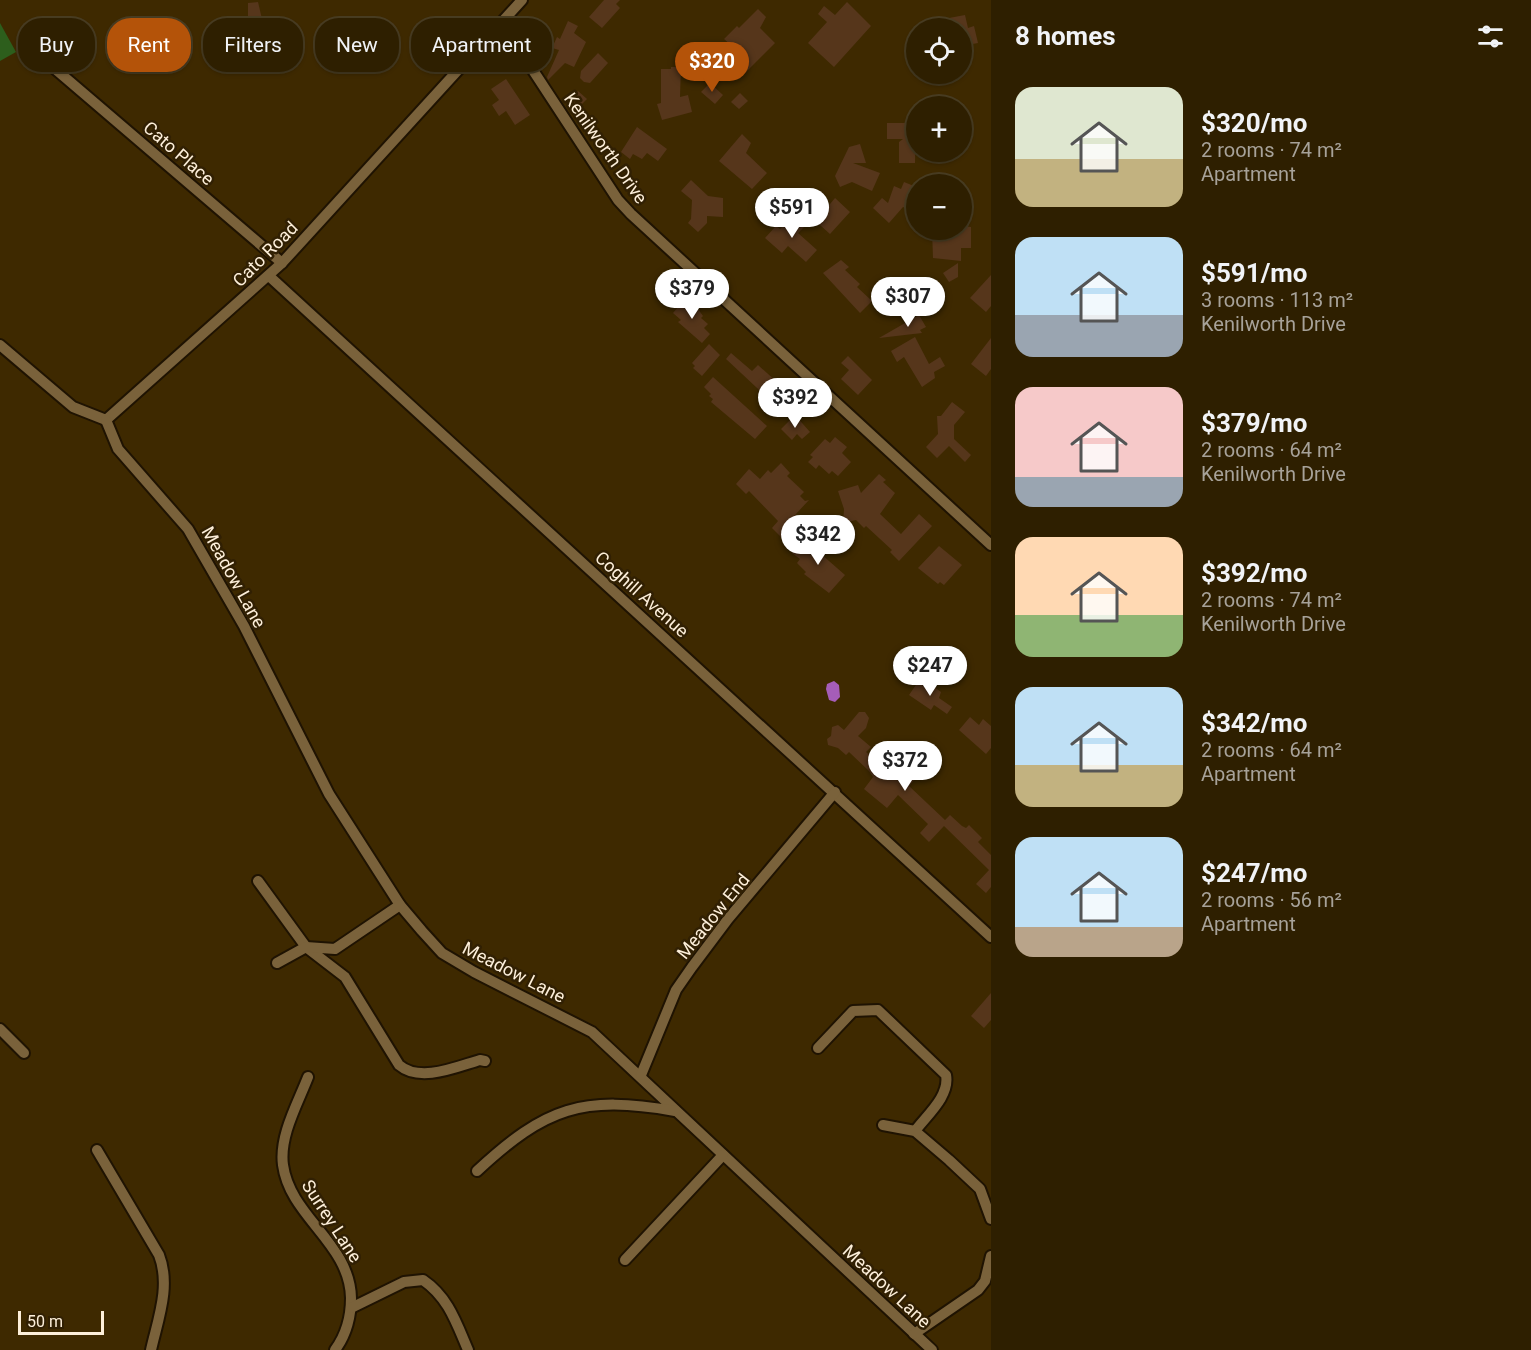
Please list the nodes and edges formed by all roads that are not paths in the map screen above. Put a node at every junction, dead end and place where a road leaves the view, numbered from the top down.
1 (522, 0) edge
2 (506, 18) edge
3 (59, 72) edge
4 (457, 72) edge
5 (534, 72) edge
6 (282, 263) junction
7 (269, 276) junction
8 (0, 345) edge
9 (106, 420) junction
10 (991, 544) edge
11 (835, 792) junction
12 (258, 881) dead end
13 (400, 905) junction
14 (991, 937) edge
15 (306, 946) junction
16 (277, 963) dead end
17 (0, 1029) edge
18 (818, 1048) dead end
19 (24, 1053) dead end
20 (485, 1061) dead end
21 (641, 1075) junction
22 (308, 1077) dead end
23 (675, 1111) junction
24 (883, 1125) dead end
25 (915, 1131) junction
26 (97, 1150) dead end
27 (723, 1155) junction
28 (477, 1171) dead end
29 (991, 1219) edge
30 (991, 1256) edge
31 (625, 1260) dead end
32 (351, 1308) junction
33 (914, 1334) junction
34 (151, 1350) edge
35 (335, 1350) edge
36 (468, 1350) edge
37 (932, 1350) edge

1 - 2 street, Cato Road
3 - 6 street, Cato Place
4 - 6 street, Cato Road
5 - 10 street, Kenilworth Drive
6 - 7 street, Cato Road
7 - 9 street, Cato Road
7 - 11 street, Coghill Avenue
8 - 9 street
9 - 13 street, Meadow Lane
11 - 14 street, Coghill Avenue
11 - 21 street, Meadow End
12 - 15 street
13 - 15 street
13 - 21 street, Meadow Lane
15 - 16 street
15 - 20 street
17 - 19 street
18 - 25 street
21 - 23 street, Meadow Lane
22 - 32 street, Surrey Lane
23 - 27 street, Meadow Lane
23 - 28 street
24 - 25 street
25 - 29 street
26 - 34 street
27 - 31 street
27 - 33 street, Meadow Lane
30 - 33 street
32 - 35 street, Surrey Lane
32 - 36 street
33 - 37 street, Meadow Lane

